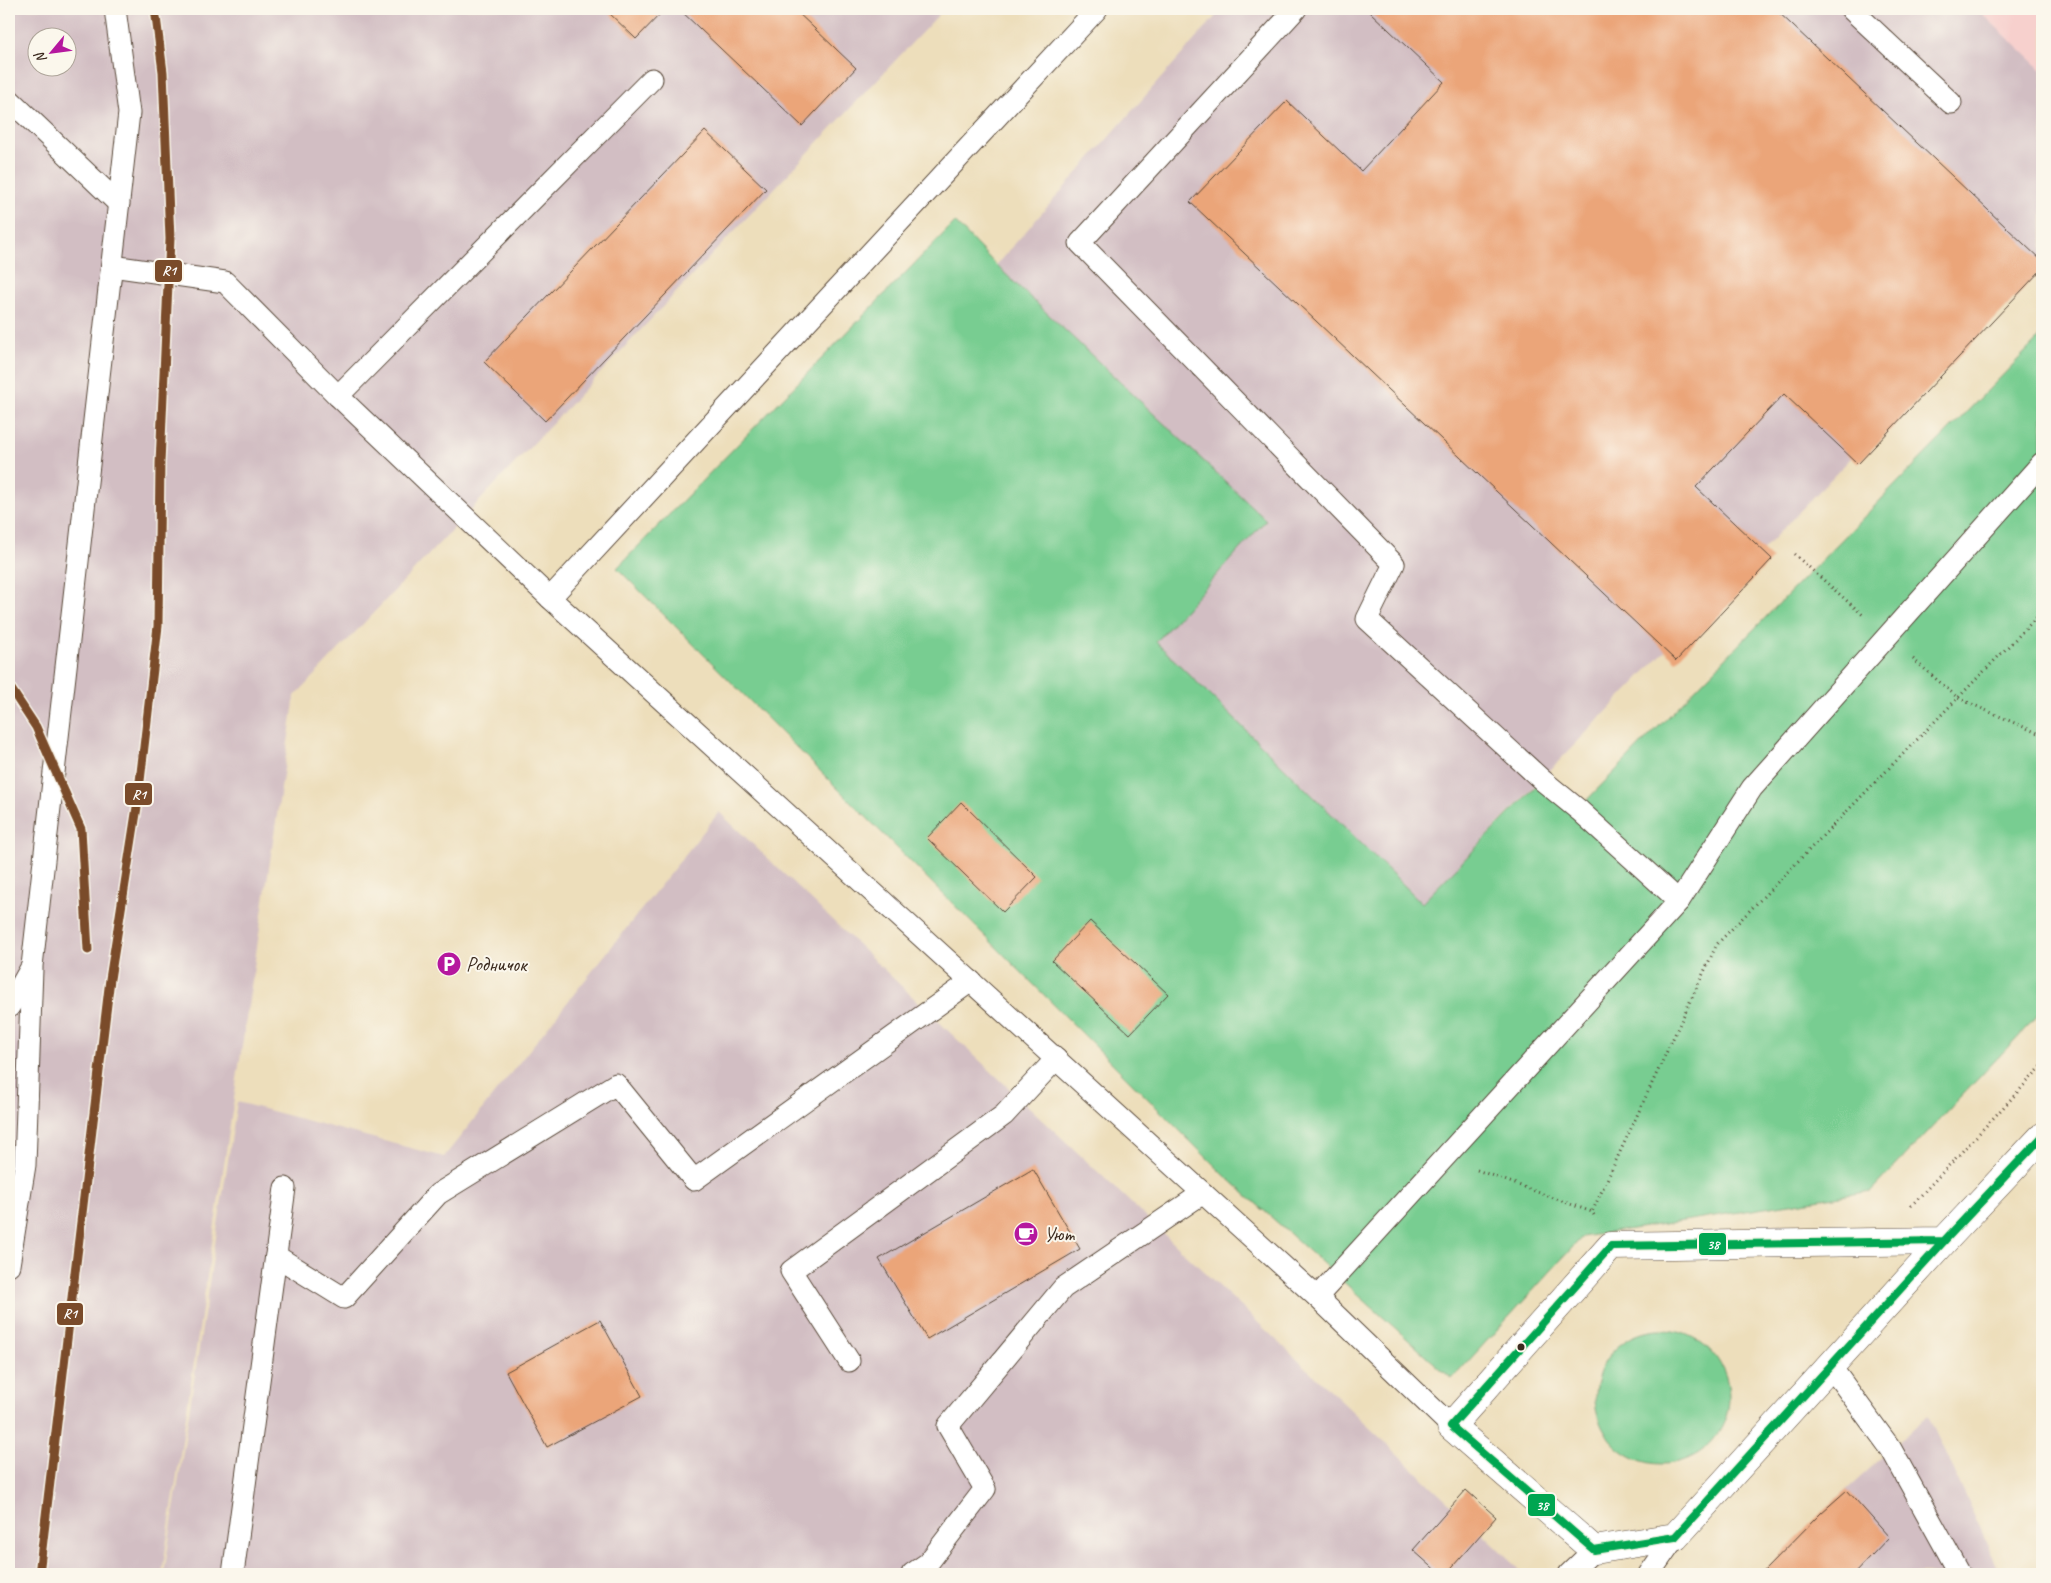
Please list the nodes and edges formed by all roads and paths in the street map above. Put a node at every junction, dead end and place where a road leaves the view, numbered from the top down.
1 (115, 9) edge
2 (1096, 9) edge
3 (1296, 9) edge
4 (1851, 9) edge
5 (652, 78) dead end
6 (9, 99) edge
7 (1951, 103) dead end
8 (119, 204) junction
9 (112, 266) junction
10 (338, 396) junction
11 (2042, 464) edge
12 (550, 598) junction
13 (2042, 612) edge
14 (1958, 698) junction
15 (2042, 734) edge
16 (1679, 901) junction
17 (32, 966) junction
18 (971, 981) junction
19 (9, 1007) edge
20 (1056, 1059) junction
21 (2042, 1066) edge
22 (2042, 1137) edge
23 (1444, 1158) junction
24 (285, 1188) dead end
25 (1203, 1193) junction
26 (1592, 1212) junction
27 (1944, 1242) junction
28 (1876, 1243) junction
29 (1610, 1246) junction
30 (276, 1256) junction
31 (9, 1266) edge
32 (1317, 1297) junction
33 (850, 1360) dead end
34 (1831, 1367) junction
35 (1451, 1426) junction
36 (1675, 1537) junction
37 (1594, 1550) junction
38 (233, 1574) edge
39 (912, 1574) edge
40 (1569, 1574) edge
41 (1649, 1574) edge
42 (1960, 1574) edge

1 - 8 lane
2 - 12 lane
3 - 16 lane
4 - 7 lane
5 - 10 lane
6 - 8 lane
8 - 9 lane
9 - 10 lane
9 - 17 lane
10 - 12 lane
11 - 16 lane
12 - 18 lane
13 - 14 path
14 - 15 path
14 - 26 path
16 - 23 lane
17 - 19 lane
17 - 31 lane
18 - 20 lane
18 - 30 lane
20 - 25 lane
20 - 33 lane
21 - 28 path
22 - 27 street
23 - 26 path
23 - 32 lane
24 - 30 lane
25 - 32 lane
25 - 39 lane
26 - 29 path
27 - 28 street
27 - 34 street
28 - 29 street
29 - 35 street
30 - 38 lane
32 - 35 lane
34 - 36 street
34 - 42 lane
35 - 37 street
36 - 37 street
36 - 41 lane
37 - 40 lane

